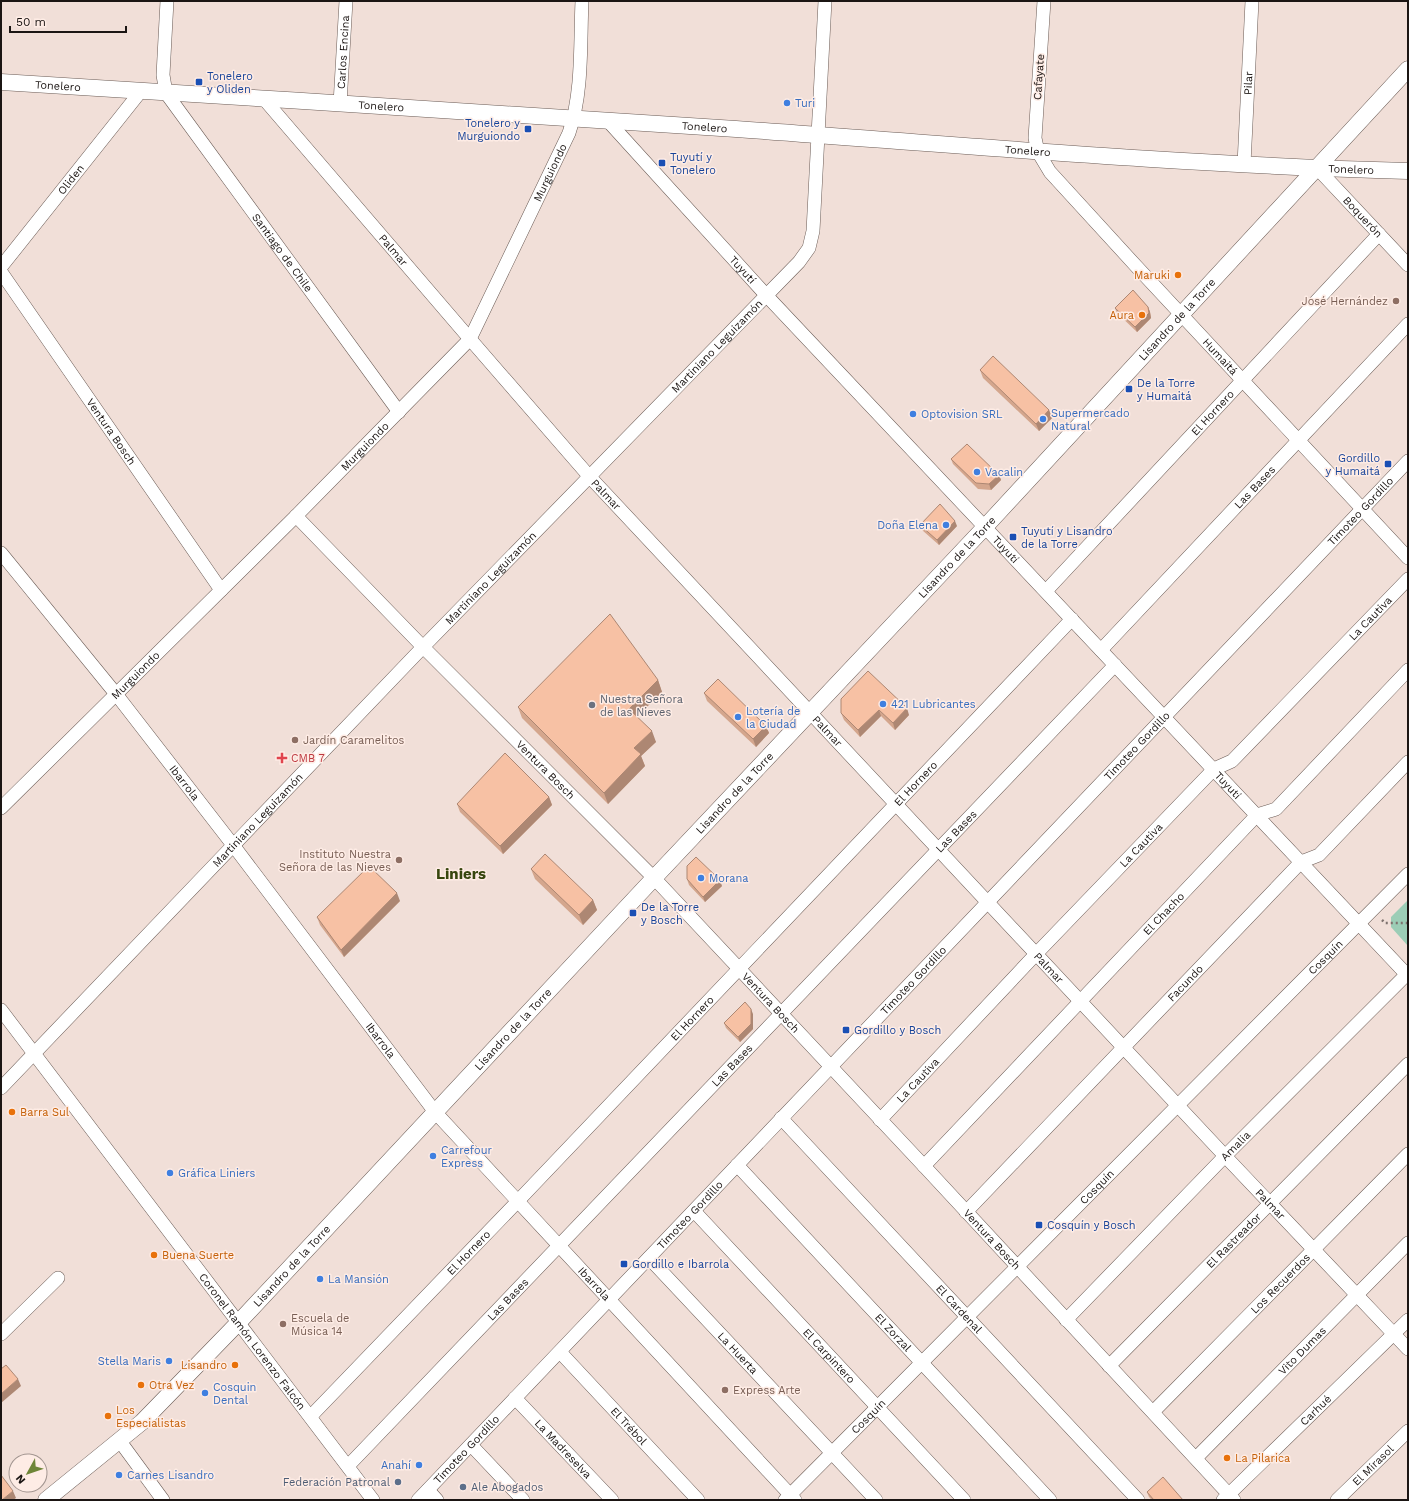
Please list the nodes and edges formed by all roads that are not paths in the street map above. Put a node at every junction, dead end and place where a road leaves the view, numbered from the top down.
1 (167, 1) edge
2 (346, 1) edge
3 (582, 1) edge
4 (825, 1) edge
5 (1044, 1) edge
6 (1252, 1) edge
7 (1408, 69) edge
8 (1, 82) edge
9 (141, 91) junction
10 (166, 93) junction
11 (264, 99) junction
12 (340, 104) junction
13 (574, 118) junction
14 (607, 120) junction
15 (818, 135) junction
16 (1038, 152) junction
17 (1244, 164) junction
18 (1317, 168) junction
19 (1408, 171) edge
20 (1378, 234) junction
21 (1408, 265) edge
22 (1, 267) edge
23 (1, 272) edge
24 (766, 295) junction
25 (1181, 314) junction
26 (1408, 324) edge
27 (470, 339) junction
28 (1243, 381) junction
29 (399, 412) junction
30 (1299, 442) junction
31 (1408, 461) edge
32 (590, 476) junction
33 (1362, 509) junction
34 (296, 516) junction
35 (985, 527) junction
36 (1, 552) edge
37 (1408, 558) edge
38 (1408, 579) edge
39 (221, 590) junction
40 (1046, 591) junction
41 (1072, 619) junction
42 (423, 647) junction
43 (1102, 650) junction
44 (1115, 665) junction
45 (1408, 670) edge
46 (116, 694) junction
47 (810, 713) junction
48 (1164, 716) junction
49 (1408, 762) edge
50 (1214, 770) junction
51 (895, 804) junction
52 (1, 808) edge
53 (1257, 815) junction
54 (233, 845) junction
55 (938, 849) junction
56 (1301, 862) junction
57 (1408, 874) edge
58 (654, 878) junction
59 (988, 903) junction
60 (1359, 923) junction
61 (1036, 954) junction
62 (739, 968) junction
63 (1407, 976) edge
64 (1080, 1001) junction
65 (1, 1010) edge
66 (781, 1014) junction
67 (1124, 1047) junction
68 (34, 1053) junction
69 (1408, 1064) edge
70 (832, 1066) junction
71 (1, 1088) edge
72 (1178, 1105) junction
73 (435, 1112) junction
74 (781, 1118) junction
75 (880, 1120) junction
76 (1408, 1154) edge
77 (1225, 1156) junction
78 (737, 1165) junction
79 (924, 1166) junction
80 (517, 1202) junction
81 (1270, 1204) junction
82 (694, 1211) junction
83 (966, 1212) junction
84 (1408, 1243) edge
85 (559, 1247) junction
86 (1313, 1249) junction
87 (649, 1258) junction
88 (1017, 1267) junction
89 (58, 1278) dead end
90 (1357, 1295) junction
91 (609, 1300) junction
92 (967, 1318) junction
93 (1066, 1320) junction
94 (1408, 1320) edge
95 (238, 1322) junction
96 (1, 1334) edge
97 (1394, 1334) junction
98 (1408, 1349) edge
99 (560, 1352) junction
100 (922, 1363) junction
101 (1109, 1366) junction
102 (515, 1398) junction
103 (878, 1407) junction
104 (1153, 1412) junction
105 (310, 1416) junction
106 (1408, 1431) edge
107 (119, 1440) junction
108 (471, 1445) junction
109 (832, 1453) junction
110 (1196, 1458) junction
111 (348, 1466) junction
112 (428, 1490) junction
113 (790, 1498) edge
114 (1229, 1498) edge
115 (46, 1500) edge
116 (163, 1500) edge
117 (373, 1500) edge
118 (418, 1500) edge
119 (437, 1500) edge
120 (523, 1500) edge
121 (612, 1500) edge
122 (698, 1500) edge
123 (876, 1500) edge
124 (964, 1500) edge
125 (1050, 1500) edge
126 (1138, 1500) edge
127 (1337, 1500) edge

1 - 10 street
2 - 12 street, Carlos Encina
3 - 13 street, Murguiondo
4 - 15 street, Martiniano Leguizamón
5 - 16 street, Cafayate
6 - 17 street, Pilar
7 - 18 street, Lisandro de la Torre
8 - 9 street, Tonelero
9 - 10 street, Tonelero
9 - 22 street, Oliden
10 - 11 street, Tonelero
10 - 29 street, Santiago de Chile
11 - 12 street, Tonelero
11 - 27 street, Palmar
12 - 13 street, Tonelero
13 - 14 street, Tonelero
13 - 27 street, Murguiondo
14 - 15 street, Tonelero
14 - 24 street, Tuyutí
15 - 16 street, Tonelero
15 - 24 street, Martiniano Leguizamón
16 - 17 street, Tonelero
16 - 25 street, Humaitá
17 - 18 street, Tonelero
18 - 19 street, Tonelero
18 - 20 street, Boquerón
18 - 25 street, Lisandro de la Torre
20 - 21 street, Boquerón
20 - 28 street, El Hornero
23 - 39 street, Ventura Bosch
24 - 32 street, Martiniano Leguizamón
24 - 35 street, Tuyutí
25 - 28 street, Humaitá
25 - 35 street, Lisandro de la Torre
26 - 30 street, Las Bases
27 - 29 street, Murguiondo
27 - 32 street, Palmar
28 - 30 street, Humaitá
28 - 40 street, El Hornero
29 - 34 street, Murguiondo
30 - 33 street, Humaitá
30 - 43 street, Las Bases
31 - 33 street, Timoteo Gordillo
32 - 42 street, Martiniano Leguizamón
32 - 47 street, Palmar
33 - 37 street, Humaitá
33 - 48 street, Timoteo Gordillo
34 - 39 street, Murguiondo
34 - 42 street, Ventura Bosch
35 - 40 street, Tuyutí
35 - 47 street, Lisandro de la Torre
36 - 46 street, Ibarrola
38 - 50 street, La Cautiva
39 - 46 street, Murguiondo
40 - 41 street, Tuyutí
41 - 43 street, Tuyutí
41 - 51 street, El Hornero
42 - 54 street, Martiniano Leguizamón
42 - 58 street, Ventura Bosch
43 - 44 street, Tuyutí
44 - 48 street, Tuyutí
44 - 55 street, Las Bases
45 - 53 street, El Chacho
46 - 52 street, Murguiondo
46 - 54 street, Ibarrola
47 - 51 street, Palmar
47 - 58 street, Lisandro de la Torre
48 - 50 street, Tuyutí
48 - 59 street, Timoteo Gordillo
49 - 56 street, Facundo
50 - 53 street, Tuyutí
50 - 61 street, La Cautiva
51 - 55 street, Palmar
51 - 62 street, El Hornero
53 - 56 street, Tuyutí
53 - 64 street, El Chacho
54 - 68 street, Martiniano Leguizamón
54 - 73 street, Ibarrola
55 - 59 street, Palmar
55 - 66 street, Las Bases
56 - 60 street, Tuyutí
56 - 67 street, Facundo
57 - 60 street, Cosquín
58 - 62 street, Ventura Bosch
58 - 73 street, Lisandro de la Torre
59 - 61 street, Palmar
59 - 70 street, Timoteo Gordillo
60 - 63 street, Tuyutí
60 - 72 street, Cosquín
61 - 64 street, Palmar
61 - 75 street, La Cautiva
62 - 66 street, Ventura Bosch
62 - 80 street, El Hornero
63 - 77 street, Amalia
64 - 67 street, Palmar
64 - 79 street, El Chacho
65 - 68 street, Coronel Ramón Lorenzo Falcón
66 - 70 street, Ventura Bosch
66 - 85 street, Las Bases
67 - 72 street, Palmar
67 - 83 street, Facundo
68 - 71 street, Martiniano Leguizamón
68 - 95 street, Coronel Ramón Lorenzo Falcón
69 - 81 street, El Rastreador
70 - 74 street, Timoteo Gordillo
70 - 75 street, Ventura Bosch
72 - 77 street, Palmar
72 - 88 street, Cosquín
73 - 80 street, Ibarrola
73 - 95 street, Lisandro de la Torre
74 - 78 street, Timoteo Gordillo
74 - 92 street, El Cardenal
75 - 79 street, Ventura Bosch
76 - 86 street, Los Recuerdos
77 - 81 street, Palmar
77 - 93 street, Amalia
78 - 82 street, Timoteo Gordillo
78 - 100 street, El Zorzal
79 - 83 street, Ventura Bosch
80 - 85 street, Ibarrola
80 - 105 street, El Hornero
81 - 86 street, Palmar
81 - 101 street, El Rastreador
82 - 87 street, Timoteo Gordillo
82 - 103 street, El Carpintero
83 - 88 street, Ventura Bosch
84 - 90 street, Vito Dumas
85 - 91 street, Ibarrola
85 - 111 street, Las Bases
86 - 90 street, Palmar
86 - 104 street, Los Recuerdos
87 - 91 street, Timoteo Gordillo
87 - 109 street, La Huerta
88 - 92 street, Cosquín
88 - 93 street, Ventura Bosch
89 - 96 street
90 - 97 street, Palmar
90 - 110 street, Vito Dumas
91 - 99 street, Timoteo Gordillo
91 - 113 street, Ibarrola
92 - 100 street, Cosquín
92 - 126 street, El Cardenal
93 - 101 street, Ventura Bosch
94 - 97 street, Carhué
95 - 105 street, Coronel Ramón Lorenzo Falcón
95 - 107 street, Lisandro de la Torre
97 - 98 street, Palmar
97 - 114 street, Carhué
99 - 102 street, Timoteo Gordillo
99 - 122 street, El Trébol
100 - 103 street, Cosquín
100 - 125 street, El Zorzal
101 - 104 street, Ventura Bosch
102 - 108 street, Timoteo Gordillo
102 - 121 street, La Madreselva
103 - 109 street, Cosquín
103 - 124 street, El Carpintero
104 - 110 street, Ventura Bosch
105 - 111 street, Coronel Ramón Lorenzo Falcón
106 - 127 street, El Mirasol
107 - 115 street, Lisandro de la Torre
107 - 116 street
108 - 112 street, Timoteo Gordillo
108 - 120 street
109 - 113 street, Cosquín
109 - 123 street, La Huerta
110 - 114 street, Ventura Bosch
111 - 117 street, Coronel Ramón Lorenzo Falcón
112 - 118 street, Timoteo Gordillo
112 - 119 street

